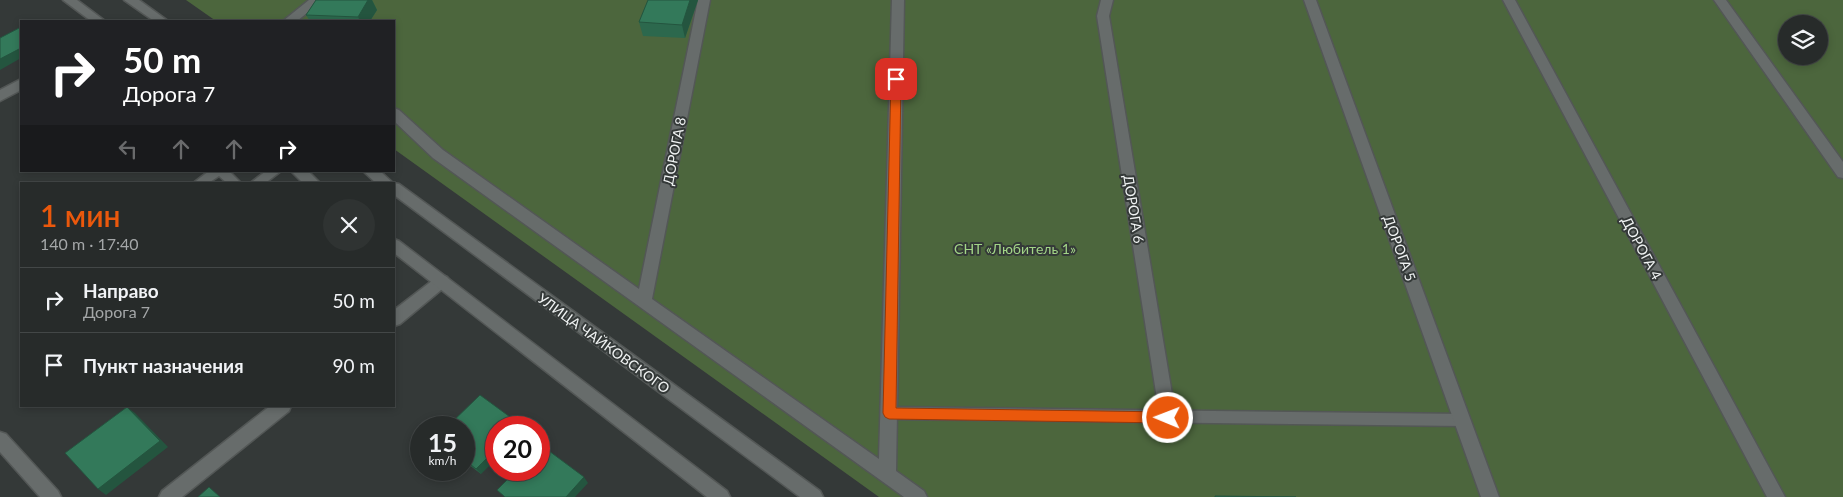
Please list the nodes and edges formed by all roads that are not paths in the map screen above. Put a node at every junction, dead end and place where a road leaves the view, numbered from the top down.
1 (69, 0) edge
2 (130, 0) edge
3 (300, 0) edge
4 (704, 0) edge
5 (898, 0) edge
6 (1107, 0) edge
7 (1310, 0) edge
8 (1509, 0) edge
9 (1720, 0) edge
10 (314, 3) edge
11 (98, 20) edge
12 (160, 20) edge
13 (294, 20) edge
14 (20, 85) edge
15 (0, 96) edge
16 (395, 114) edge
17 (217, 172) edge
18 (220, 172) edge
19 (273, 172) edge
20 (299, 172) edge
21 (371, 172) edge
22 (1843, 174) edge
23 (201, 182) edge
24 (233, 182) edge
25 (258, 182) edge
26 (312, 182) edge
27 (384, 182) edge
28 (395, 189) edge
29 (395, 246) edge
30 (442, 281) junction
31 (644, 301) junction
32 (395, 317) edge
33 (282, 407) edge
34 (889, 413) junction
35 (1168, 418) junction
36 (1462, 420) junction
37 (0, 440) edge
38 (887, 475) junction
39 (52, 497) edge
40 (168, 497) edge
41 (720, 497) edge
42 (814, 497) edge
43 (918, 497) edge
44 (1490, 497) edge
45 (1776, 497) edge

1 - 11 street
2 - 12 street
3 - 10 street
4 - 31 street, ДОРОГА 8
5 - 34 street
6 - 35 street, ДОРОГА 6
7 - 36 street, ДОРОГА 5
8 - 45 street, ДОРОГА 4
9 - 22 street
10 - 13 street
14 - 15 street
16 - 31 street
17 - 23 lane
18 - 24 lane
19 - 25 lane
20 - 26 street
21 - 27 street
28 - 42 street, УЛИЦА ЧАЙКОВСКОГО
29 - 30 street
30 - 32 street
30 - 41 street
31 - 38 street
33 - 40 street
34 - 35 lane
34 - 38 street
35 - 36 lane
36 - 44 street, ДОРОГА 5
37 - 39 street
38 - 43 street

